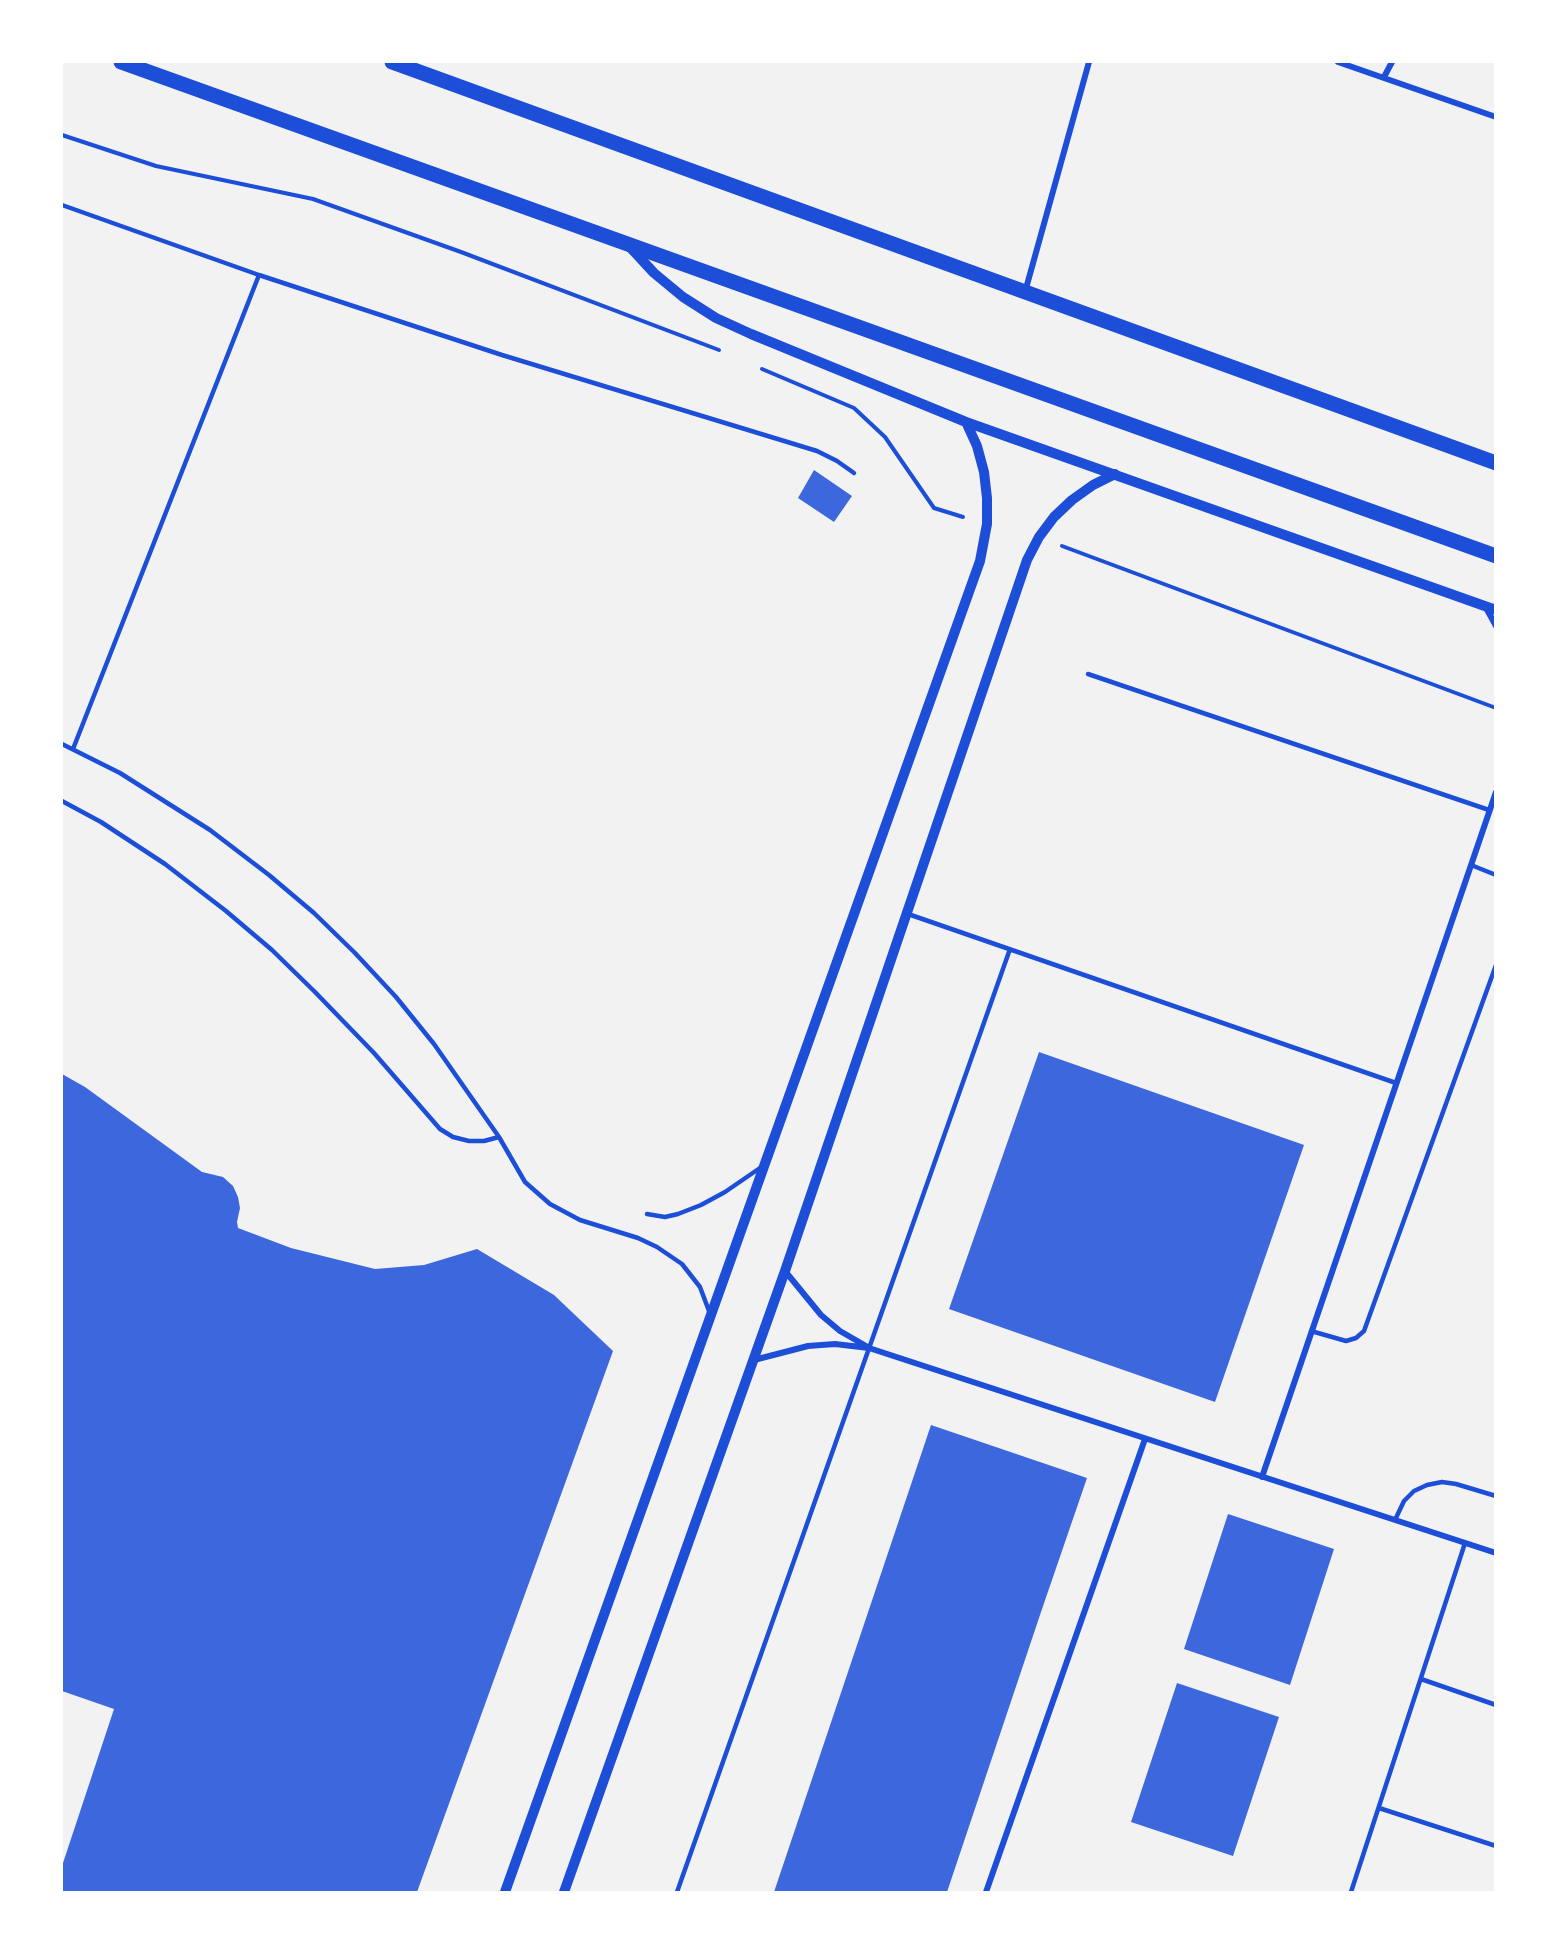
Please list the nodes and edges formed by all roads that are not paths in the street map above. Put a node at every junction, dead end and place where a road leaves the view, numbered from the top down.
1 (121, 62) edge
2 (392, 62) edge
3 (1089, 62) edge
4 (1338, 62) edge
5 (1392, 62) edge
6 (1384, 77) junction
7 (1496, 117) edge
8 (62, 205) edge
9 (628, 244) junction
10 (258, 275) junction
11 (1025, 293) junction
12 (966, 422) junction
13 (1496, 464) edge
14 (854, 473) dead end
15 (1115, 474) junction
16 (1496, 556) edge
17 (1490, 608) edge
18 (1496, 626) edge
19 (1088, 674) dead end
20 (62, 744) edge
21 (73, 749) junction
22 (1496, 792) edge
23 (62, 801) edge
24 (1489, 810) junction
25 (1471, 865) junction
26 (1496, 875) edge
27 (906, 914) junction
28 (1010, 949) junction
29 (1496, 966) edge
30 (1396, 1083) junction
31 (499, 1137) junction
32 (765, 1164) junction
33 (647, 1214) dead end
34 (785, 1271) junction
35 (711, 1316) junction
36 (1311, 1331) junction
37 (869, 1348) junction
38 (753, 1360) junction
39 (1145, 1438) junction
40 (1262, 1477) junction
41 (1496, 1496) edge
42 (1395, 1520) junction
43 (1465, 1543) junction
44 (1496, 1553) edge
45 (1421, 1679) junction
46 (1496, 1705) edge
47 (1379, 1808) junction
48 (1496, 1846) edge
49 (505, 1893) edge
50 (564, 1893) edge
51 (677, 1893) edge
52 (986, 1893) edge
53 (1351, 1893) edge

1 - 9 main road
2 - 11 main road
3 - 11 street
4 - 6 street
5 - 6 street
6 - 7 street
8 - 10 lane
9 - 12 street
9 - 16 main road
10 - 14 lane
10 - 21 lane
11 - 13 main road
12 - 15 street
12 - 32 street
15 - 17 street
15 - 27 street
17 - 18 street
19 - 24 lane
20 - 21 lane
21 - 31 lane
22 - 24 street
23 - 31 lane
24 - 25 street
25 - 26 lane
25 - 30 street
27 - 28 lane
27 - 34 street
28 - 30 lane
28 - 37 lane
29 - 36 lane
30 - 36 street
31 - 35 lane
32 - 33 lane
32 - 35 street
34 - 37 street
34 - 38 street
35 - 49 street
36 - 40 street
37 - 38 street
37 - 39 street
37 - 51 lane
38 - 50 street
39 - 40 street
39 - 52 street
40 - 42 street
41 - 42 lane
42 - 43 street
43 - 44 street
43 - 45 lane
45 - 46 lane
45 - 47 lane
47 - 48 lane
47 - 53 lane

